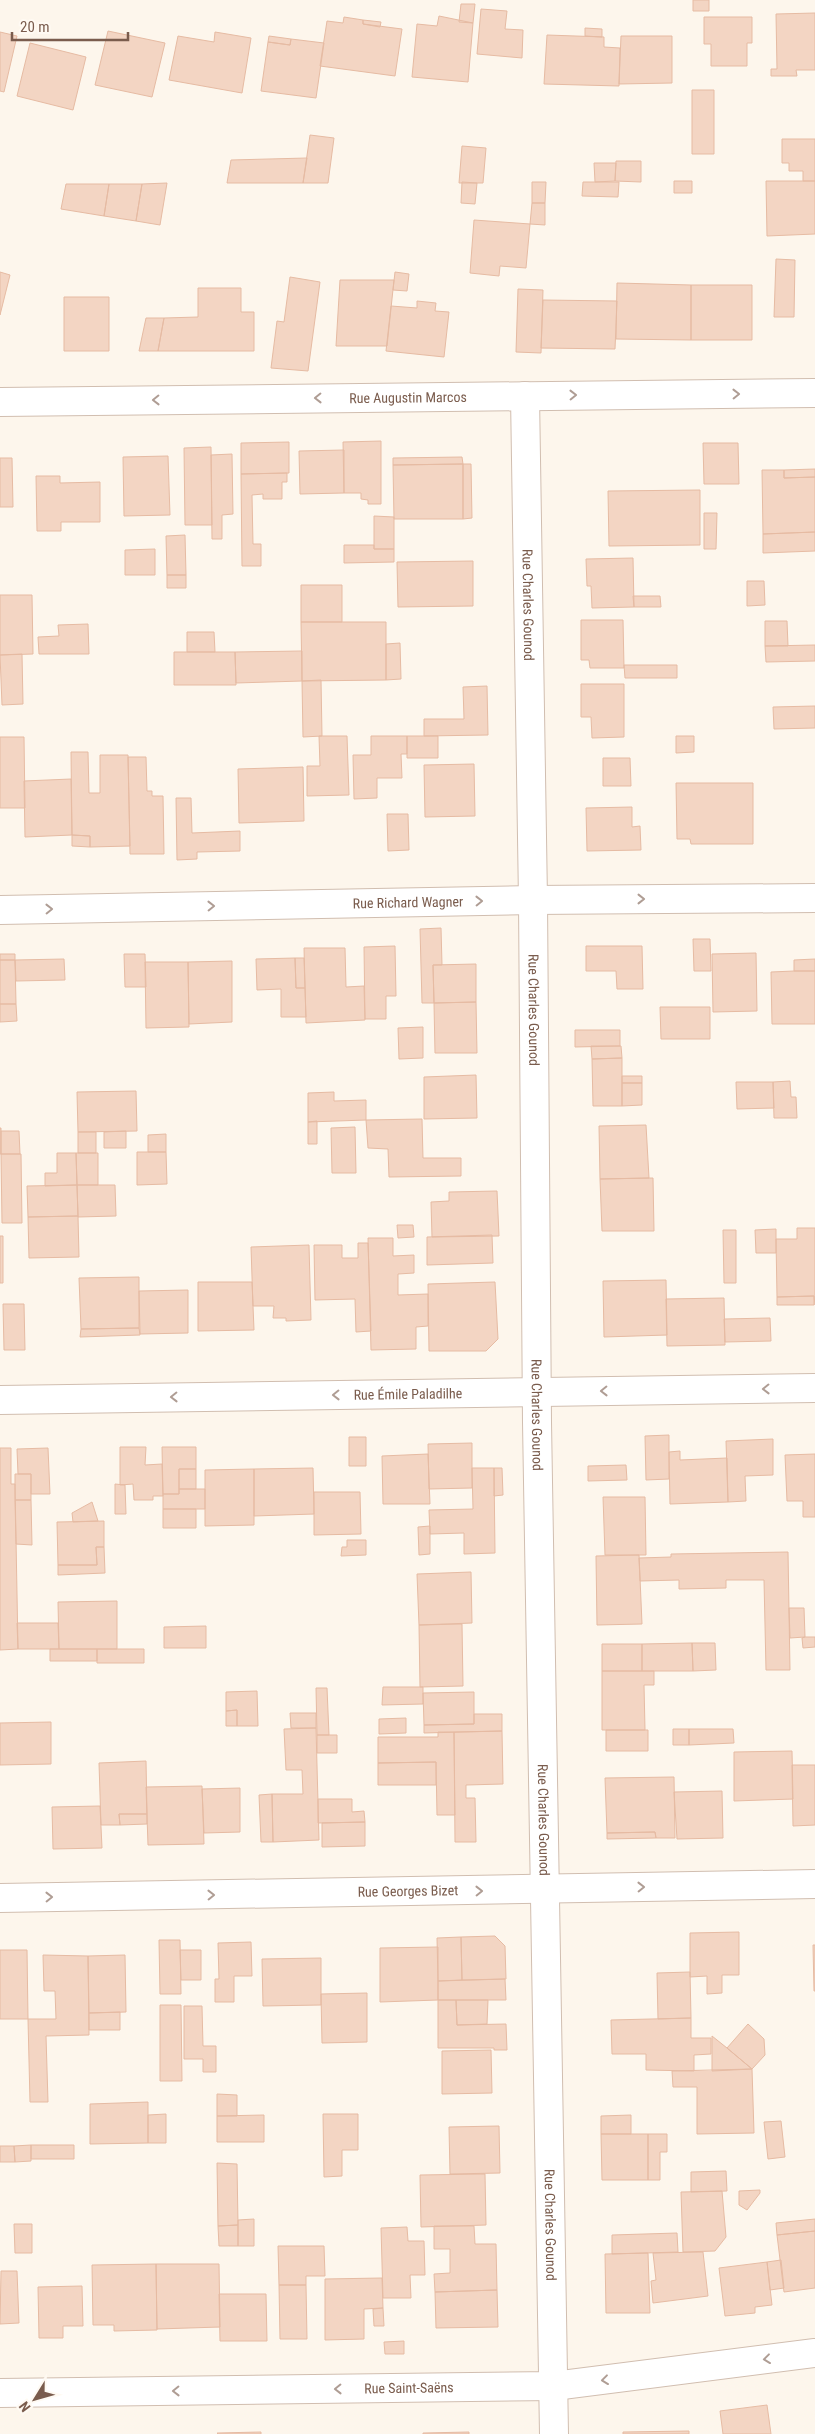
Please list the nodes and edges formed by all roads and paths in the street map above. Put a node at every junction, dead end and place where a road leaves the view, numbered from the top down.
1 (815, 393) edge
2 (525, 396) junction
3 (0, 402) edge
4 (815, 898) edge
5 (533, 900) junction
6 (0, 910) edge
7 (815, 1388) edge
8 (536, 1392) junction
9 (0, 1400) edge
10 (815, 1884) edge
11 (545, 1890) junction
12 (0, 1898) edge
13 (815, 2353) edge
14 (554, 2386) junction
15 (0, 2393) edge
16 (554, 2434) edge

2 -> 1 street, Rue Augustin Marcos
2 -> 3 street, Rue Augustin Marcos
2 - 5 street, Rue Charles Gounod
5 -> 4 street, Rue Richard Wagner
6 -> 5 street, Rue Richard Wagner
5 - 8 street, Rue Charles Gounod
7 -> 8 street, Rue Émile Paladilhe
8 -> 9 street, Rue Émile Paladilhe
8 - 11 street, Rue Charles Gounod
11 -> 10 street, Rue Georges Bizet
12 -> 11 street, Rue Georges Bizet
11 - 14 street, Rue Charles Gounod
13 -> 14 street, Rue Saint-Saëns
14 -> 15 street, Rue Saint-Saëns
14 - 16 street, Rue Charles Gounod

